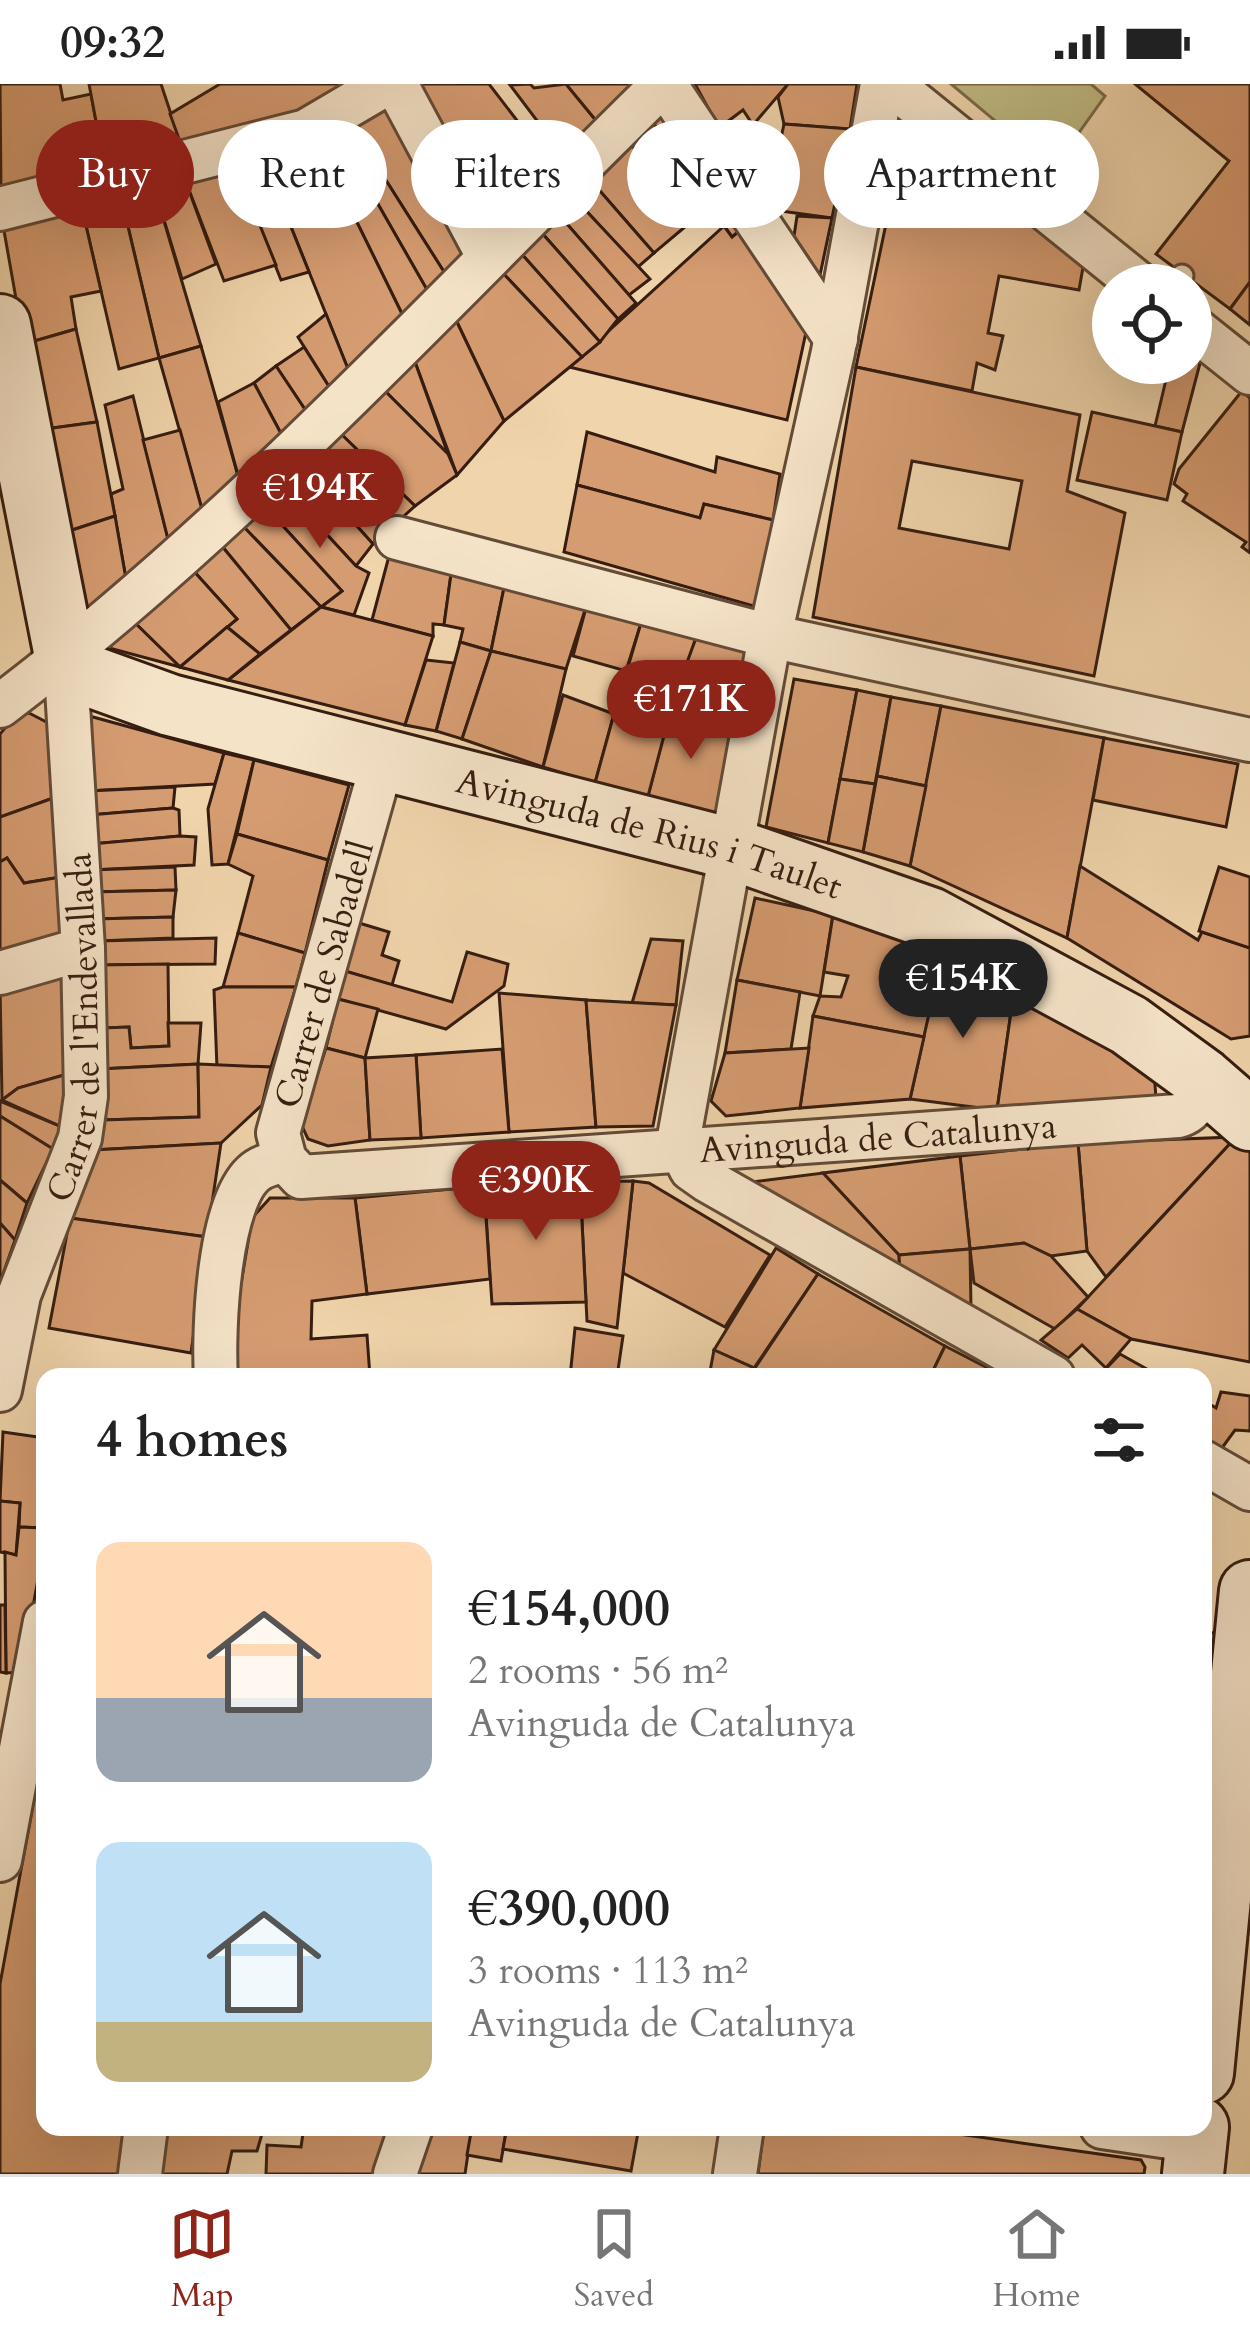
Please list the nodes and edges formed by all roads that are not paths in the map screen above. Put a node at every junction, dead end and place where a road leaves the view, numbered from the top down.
1 (386, 84) edge
2 (396, 84) edge
3 (664, 84) edge
4 (886, 84) edge
5 (0, 209) edge
6 (488, 256) junction
7 (1113, 264) edge
8 (836, 339) junction
9 (2, 343) edge
10 (1212, 343) edge
11 (1250, 374) edge
12 (398, 538) dead end
13 (770, 636) junction
14 (65, 656) junction
15 (0, 706) edge
16 (1250, 740) edge
17 (383, 760) junction
18 (732, 849) junction
19 (83, 949) junction
20 (0, 973) edge
21 (1225, 1099) edge
22 (682, 1154) junction
23 (285, 1160) junction
24 (215, 1368) edge
25 (1038, 1368) edge
26 (1, 1390) edge
27 (1212, 1467) edge
28 (1250, 1489) edge
29 (1250, 1591) edge
30 (36, 1643) edge
31 (1245, 1650) edge
32 (17, 1686) edge
33 (1225, 1853) edge
34 (0, 1860) edge
35 (1212, 1937) edge
36 (145, 2136) edge
37 (407, 2136) edge
38 (741, 2136) edge
39 (1135, 2136) edge
40 (1201, 2154) edge
41 (140, 2174) edge
42 (394, 2174) edge
43 (735, 2174) edge

1 - 5 street
2 - 6 street
3 - 6 street
3 - 8 street
4 - 7 street
4 - 8 street
6 - 14 street
8 - 13 street
9 - 14 street
10 - 11 street
12 - 13 street
13 - 16 street
13 - 18 street
14 - 15 street
14 - 17 street, Avinguda de Rius i Taulet
14 - 19 street, Carrer de l'Endevallada
17 - 18 street, Avinguda de Rius i Taulet
17 - 23 street, Carrer de Sabadell
18 - 21 street, Avinguda de Rius i Taulet
18 - 22 street
19 - 20 street
19 - 26 street, Carrer de l'Endevallada
21 - 22 street, Avinguda de Catalunya
22 - 23 street, Avinguda de Catalunya
22 - 25 street
23 - 24 street, Carrer de Sabadell
27 - 28 street
29 - 31 street
30 - 32 street
31 - 33 street
32 - 34 street
33 - 35 street
36 - 41 street
37 - 42 street
38 - 43 street
39 - 40 street

